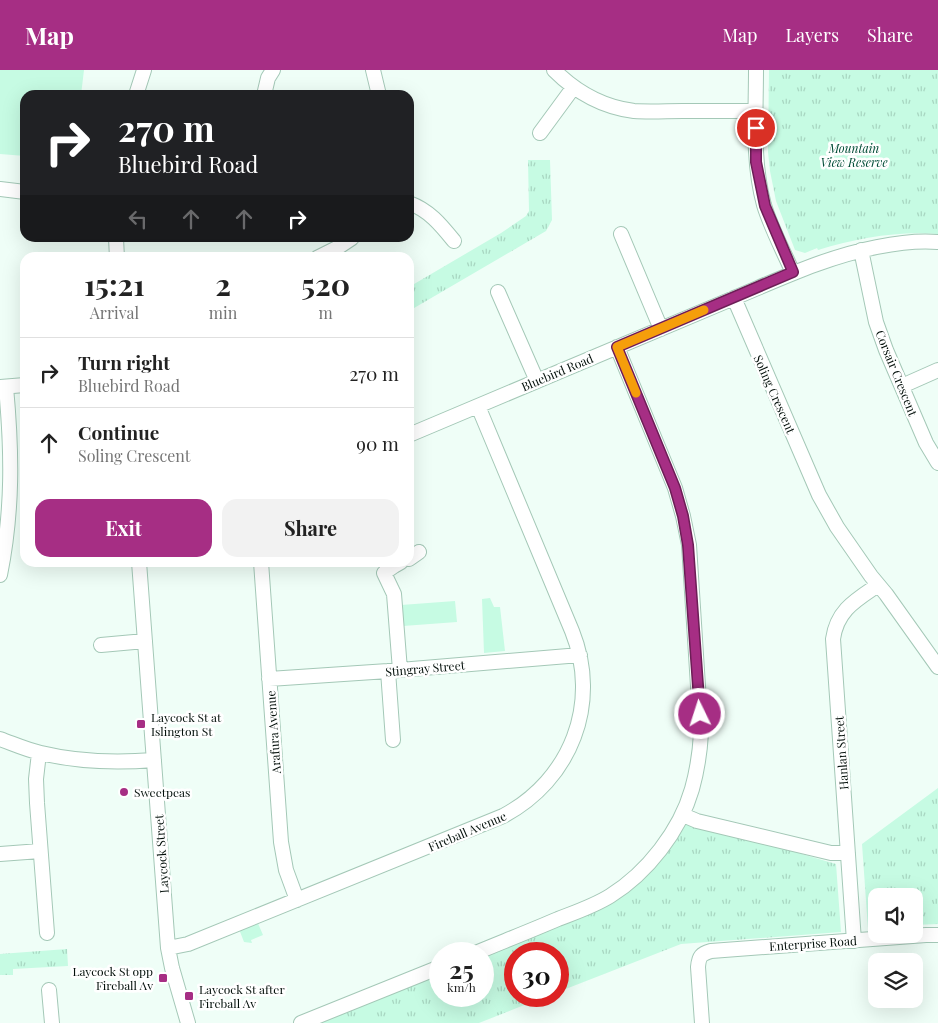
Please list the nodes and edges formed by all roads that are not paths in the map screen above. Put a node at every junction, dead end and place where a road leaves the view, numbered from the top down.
1 (144, 70) edge
2 (273, 70) edge
3 (373, 70) edge
4 (554, 70) edge
5 (756, 70) edge
6 (573, 88) junction
7 (138, 90) edge
8 (265, 90) edge
9 (378, 90) edge
10 (756, 111) junction
11 (540, 134) dead end
12 (0, 189) edge
13 (20, 191) edge
14 (414, 205) edge
15 (621, 234) dead end
16 (454, 241) dead end
17 (346, 242) edge
18 (938, 242) edge
19 (862, 250) junction
20 (329, 252) edge
21 (793, 272) junction
22 (498, 292) dead end
23 (734, 298) junction
24 (661, 328) junction
25 (617, 347) junction
26 (938, 370) edge
27 (537, 381) junction
28 (20, 385) edge
29 (902, 386) junction
30 (3, 387) edge
31 (478, 406) junction
32 (414, 433) edge
33 (938, 463) edge
34 (4, 519) edge
35 (140, 567) edge
36 (261, 567) edge
37 (393, 567) edge
38 (0, 575) edge
39 (878, 585) junction
40 (145, 641) junction
41 (101, 645) dead end
42 (580, 655) junction
43 (937, 662) edge
44 (394, 671) junction
45 (269, 679) junction
46 (0, 739) edge
47 (393, 740) dead end
48 (39, 753) junction
49 (154, 760) junction
50 (683, 815) junction
51 (40, 851) junction
52 (848, 853) junction
53 (0, 854) edge
54 (297, 900) junction
55 (47, 933) dead end
56 (938, 935) edge
57 (854, 940) junction
58 (494, 946) edge
59 (168, 948) junction
60 (429, 971) edge
61 (49, 990) dead end
62 (52, 1023) edge
63 (188, 1023) edge
64 (301, 1023) edge
65 (702, 1023) edge

1 - 7 street
2 - 8 street
3 - 9 street
4 - 6 street
5 - 10 street
6 - 10 street
6 - 11 street
10 - 21 street
12 - 13 street
14 - 16 street
15 - 24 street
17 - 20 street
18 - 19 street
19 - 21 street
19 - 29 street, Corsair Crescent
21 - 23 street
22 - 27 street
23 - 24 street, Bluebird Road
23 - 39 street, Soling Crescent
24 - 25 street, Bluebird Road
25 - 27 street, Bluebird Road
25 - 50 street
26 - 29 street
27 - 31 street, Bluebird Road
28 - 30 street
29 - 33 street, Corsair Crescent
30 - 34 street
31 - 32 street, Bluebird Road
31 - 42 street, Fireball Avenue
34 - 38 street
35 - 40 street, Laycock Street
36 - 45 street, Arafura Avenue
37 - 44 street
39 - 43 street, Soling Crescent
39 - 52 street, Hanlan Street
40 - 41 street
40 - 49 street, Laycock Street
42 - 44 street, Stingray Street
42 - 54 street, Fireball Avenue
44 - 45 street, Stingray Street
44 - 47 street
45 - 54 street, Arafura Avenue
46 - 48 street
48 - 49 street
48 - 51 street
49 - 59 street, Laycock Street
50 - 52 street
50 - 58 street
51 - 53 street
51 - 55 street
52 - 57 street, Hanlan Street
54 - 59 street, Fireball Avenue
56 - 57 street, Enterprise Road
57 - 65 street, Enterprise Road
59 - 63 street, Laycock Street
60 - 64 street
61 - 62 street

